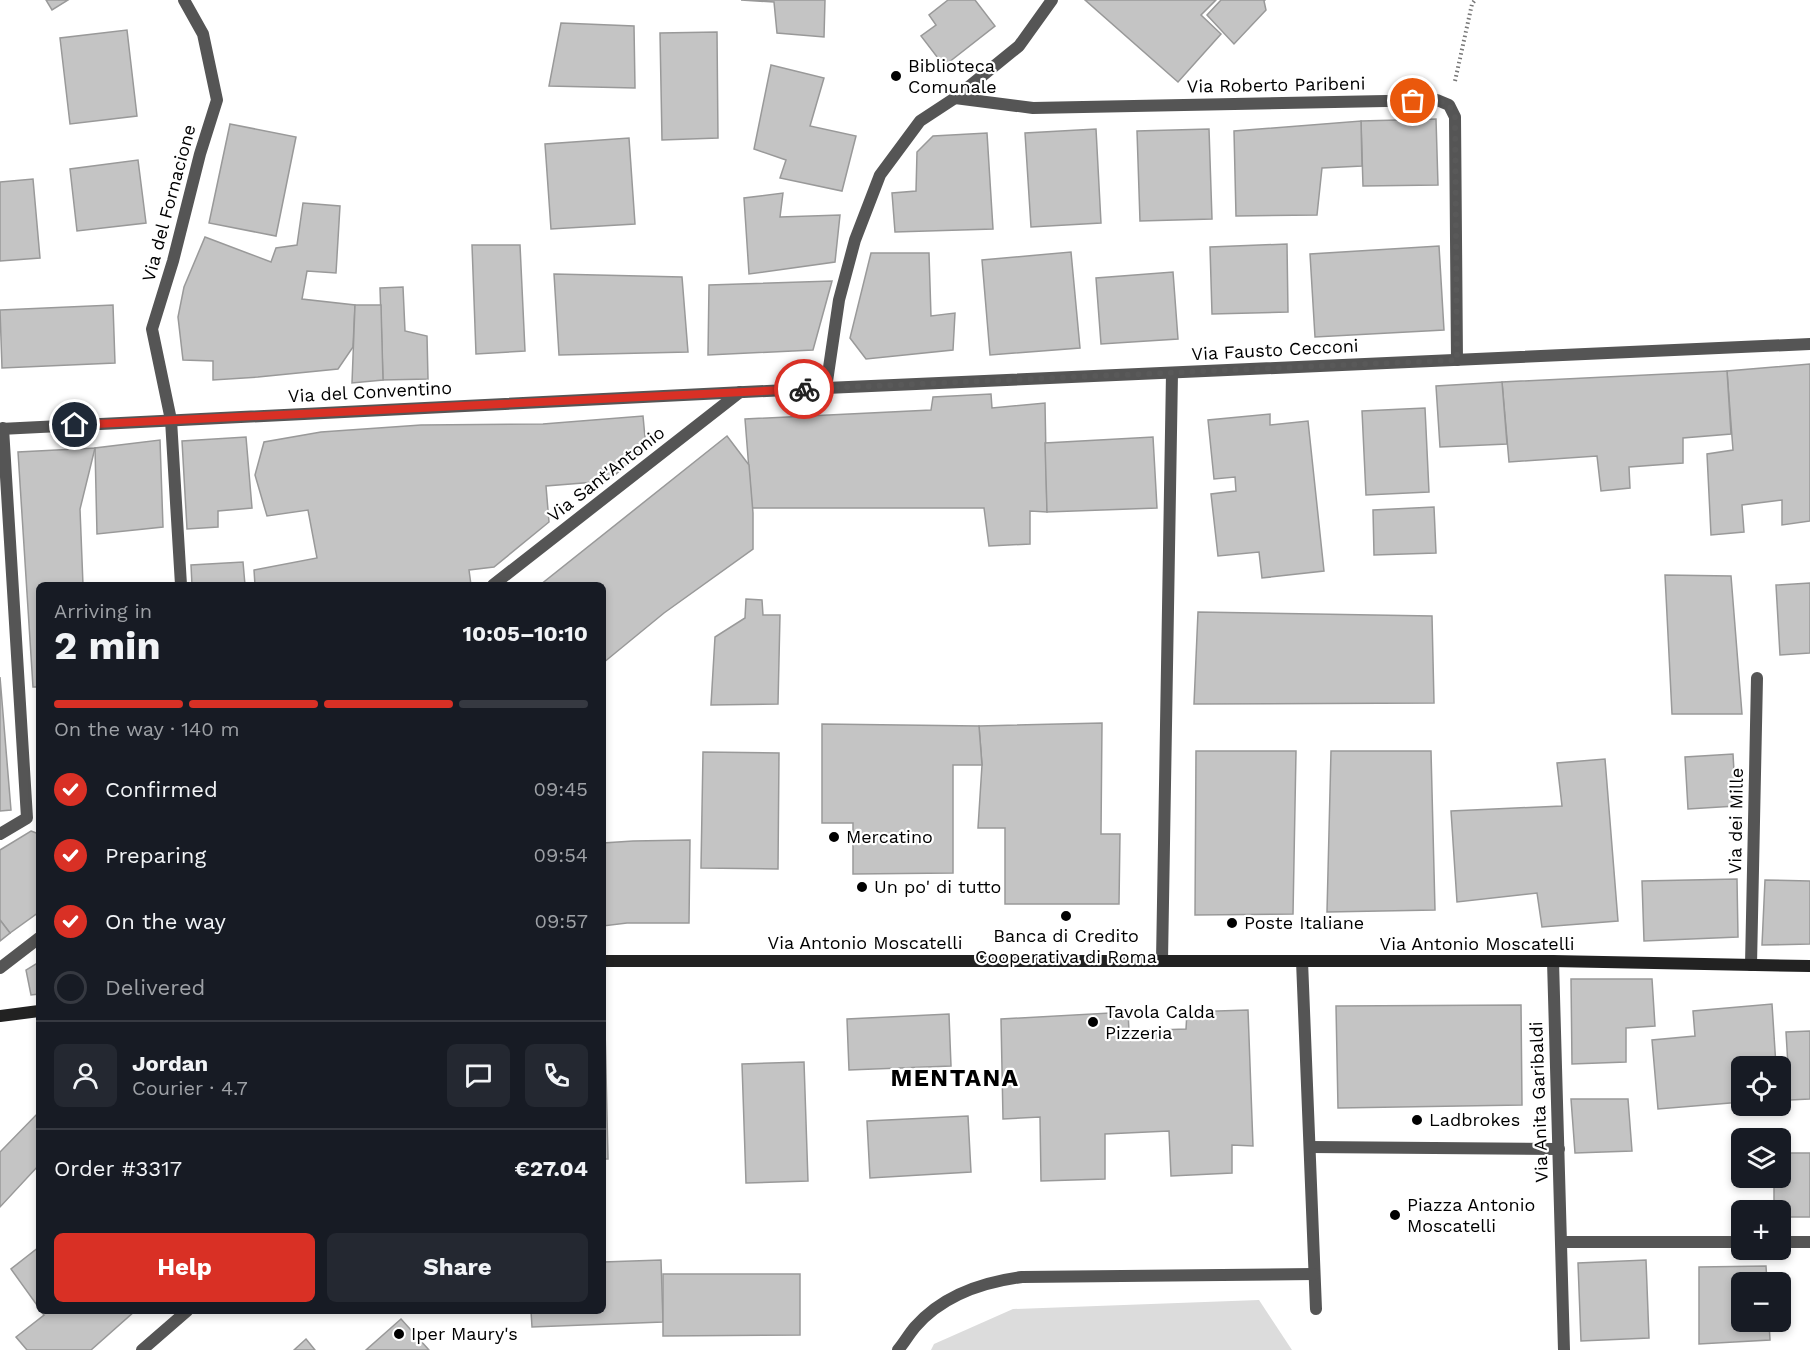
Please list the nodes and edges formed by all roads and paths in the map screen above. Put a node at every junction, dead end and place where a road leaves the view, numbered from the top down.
1 (184, 0) edge
2 (1052, 0) edge
3 (1475, 0) edge
4 (955, 98) junction
5 (1449, 105) junction
6 (1810, 344) edge
7 (1457, 360) junction
8 (1172, 373) junction
9 (826, 388) junction
10 (741, 392) junction
11 (171, 420) junction
12 (1, 428) edge
13 (181, 582) edge
14 (497, 582) edge
15 (1757, 678) dead end
16 (0, 834) edge
17 (36, 940) edge
18 (606, 961) edge
19 (1162, 961) junction
20 (1554, 961) junction
21 (1302, 962) junction
22 (1750, 965) junction
23 (1810, 966) edge
24 (0, 968) edge
25 (36, 1011) edge
26 (0, 1016) edge
27 (1310, 1147) junction
28 (1559, 1149) junction
29 (1561, 1242) junction
30 (1731, 1242) edge
31 (1791, 1242) edge
32 (1810, 1242) edge
33 (1314, 1274) junction
34 (1316, 1309) dead end
35 (184, 1314) edge
36 (142, 1350) edge
37 (898, 1350) edge
38 (1564, 1350) edge

1 - 11 street, Via del Fornacione
2 - 4 street
3 - 5 path
4 - 5 street, Via Roberto Paribeni
4 - 9 street
5 - 7 street
6 - 7 street, Via Fausto Cecconi
7 - 8 street, Via Fausto Cecconi
8 - 9 street, Via Fausto Cecconi
8 - 19 street
9 - 10 street, Via Fausto Cecconi
10 - 11 street, Via del Conventino
10 - 14 street, Via Sant'Antonio
11 - 12 street, Via del Conventino
11 - 13 street, Via del Fornacione
12 - 16 street
15 - 22 street, Via dei Mille
17 - 24 street
18 - 19 street, Via Antonio Moscatelli
19 - 21 street, Via Antonio Moscatelli
20 - 21 street, Via Antonio Moscatelli
20 - 22 street, Via Antonio Moscatelli
20 - 28 street, Via Anita Garibaldi
21 - 27 street
22 - 23 street, Via Antonio Moscatelli
25 - 26 street
27 - 28 street
27 - 33 street
28 - 29 street, Via Anita Garibaldi
29 - 30 street
29 - 38 street, Via Anita Garibaldi
31 - 32 street
33 - 34 street
33 - 37 street
35 - 36 street

